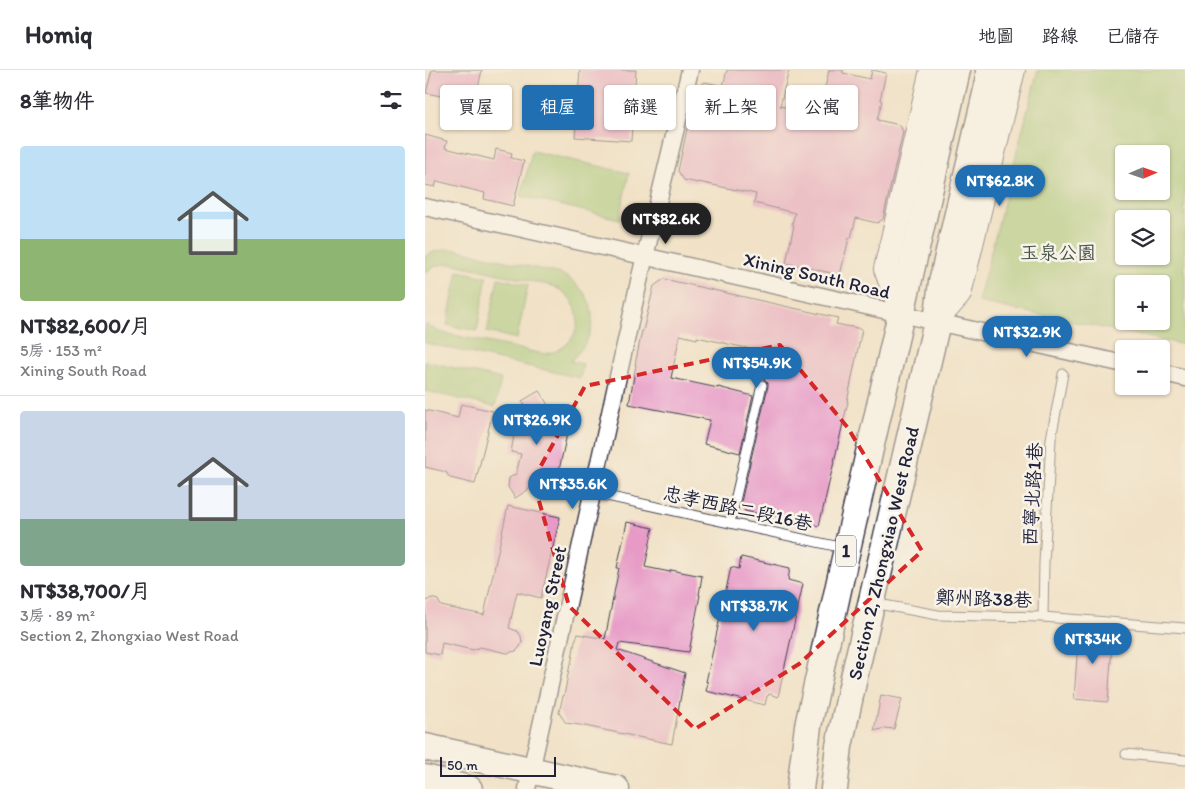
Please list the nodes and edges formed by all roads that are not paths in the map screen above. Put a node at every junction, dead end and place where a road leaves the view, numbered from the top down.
1 (684, 70) edge
2 (690, 70) edge
3 (932, 70) edge
4 (957, 70) edge
5 (1013, 70) edge
6 (993, 74) edge
7 (662, 184) junction
8 (425, 207) edge
9 (645, 257) junction
10 (901, 312) junction
11 (938, 320) junction
12 (1115, 362) edge
13 (1063, 374) dead end
14 (1170, 374) edge
15 (1185, 378) edge
16 (762, 386) dead end
17 (593, 492) junction
18 (730, 522) junction
19 (847, 548) junction
20 (873, 603) junction
21 (1043, 617) junction
22 (1185, 628) edge
23 (425, 747) edge
24 (1126, 754) dead end
25 (1185, 760) edge
26 (425, 778) edge
27 (529, 780) edge
28 (469, 789) edge
29 (616, 789) edge
30 (800, 789) edge
31 (835, 789) edge

1 - 7 lane
2 - 7 street, Luoyang Street
3 - 10 street
4 - 10 main road, Section 2, Zhongxiao West Road / 1
5 - 11 street, Section 2, Zhongxiao West Road
6 - 11 main road, Section 2, Zhongxiao West Road / 1
7 - 9 street, Luoyang Street
8 - 9 street, Xining South Road
9 - 10 street, Xining South Road
9 - 17 street, Luoyang Street
10 - 11 street, Xining South Road
10 - 19 main road, Section 2, Zhongxiao West Road / 1
11 - 12 street, Xining South Road
11 - 20 main road, Section 2, Zhongxiao West Road / 1
13 - 21 lane, 西寧北路1巷
14 - 15 street
16 - 18 lane
17 - 18 lane, 忠孝西路二段16巷
17 - 27 street, Luoyang Street
18 - 19 lane, 忠孝西路二段16巷
19 - 30 main road, Section 2, Zhongxiao West Road / 1
20 - 21 lane, 鄭州路38巷
20 - 31 main road, Section 2, Zhongxiao West Road / 1
21 - 22 lane, 鄭州路38巷
23 - 27 main road
24 - 25 lane
26 - 28 main road
27 - 29 main road

